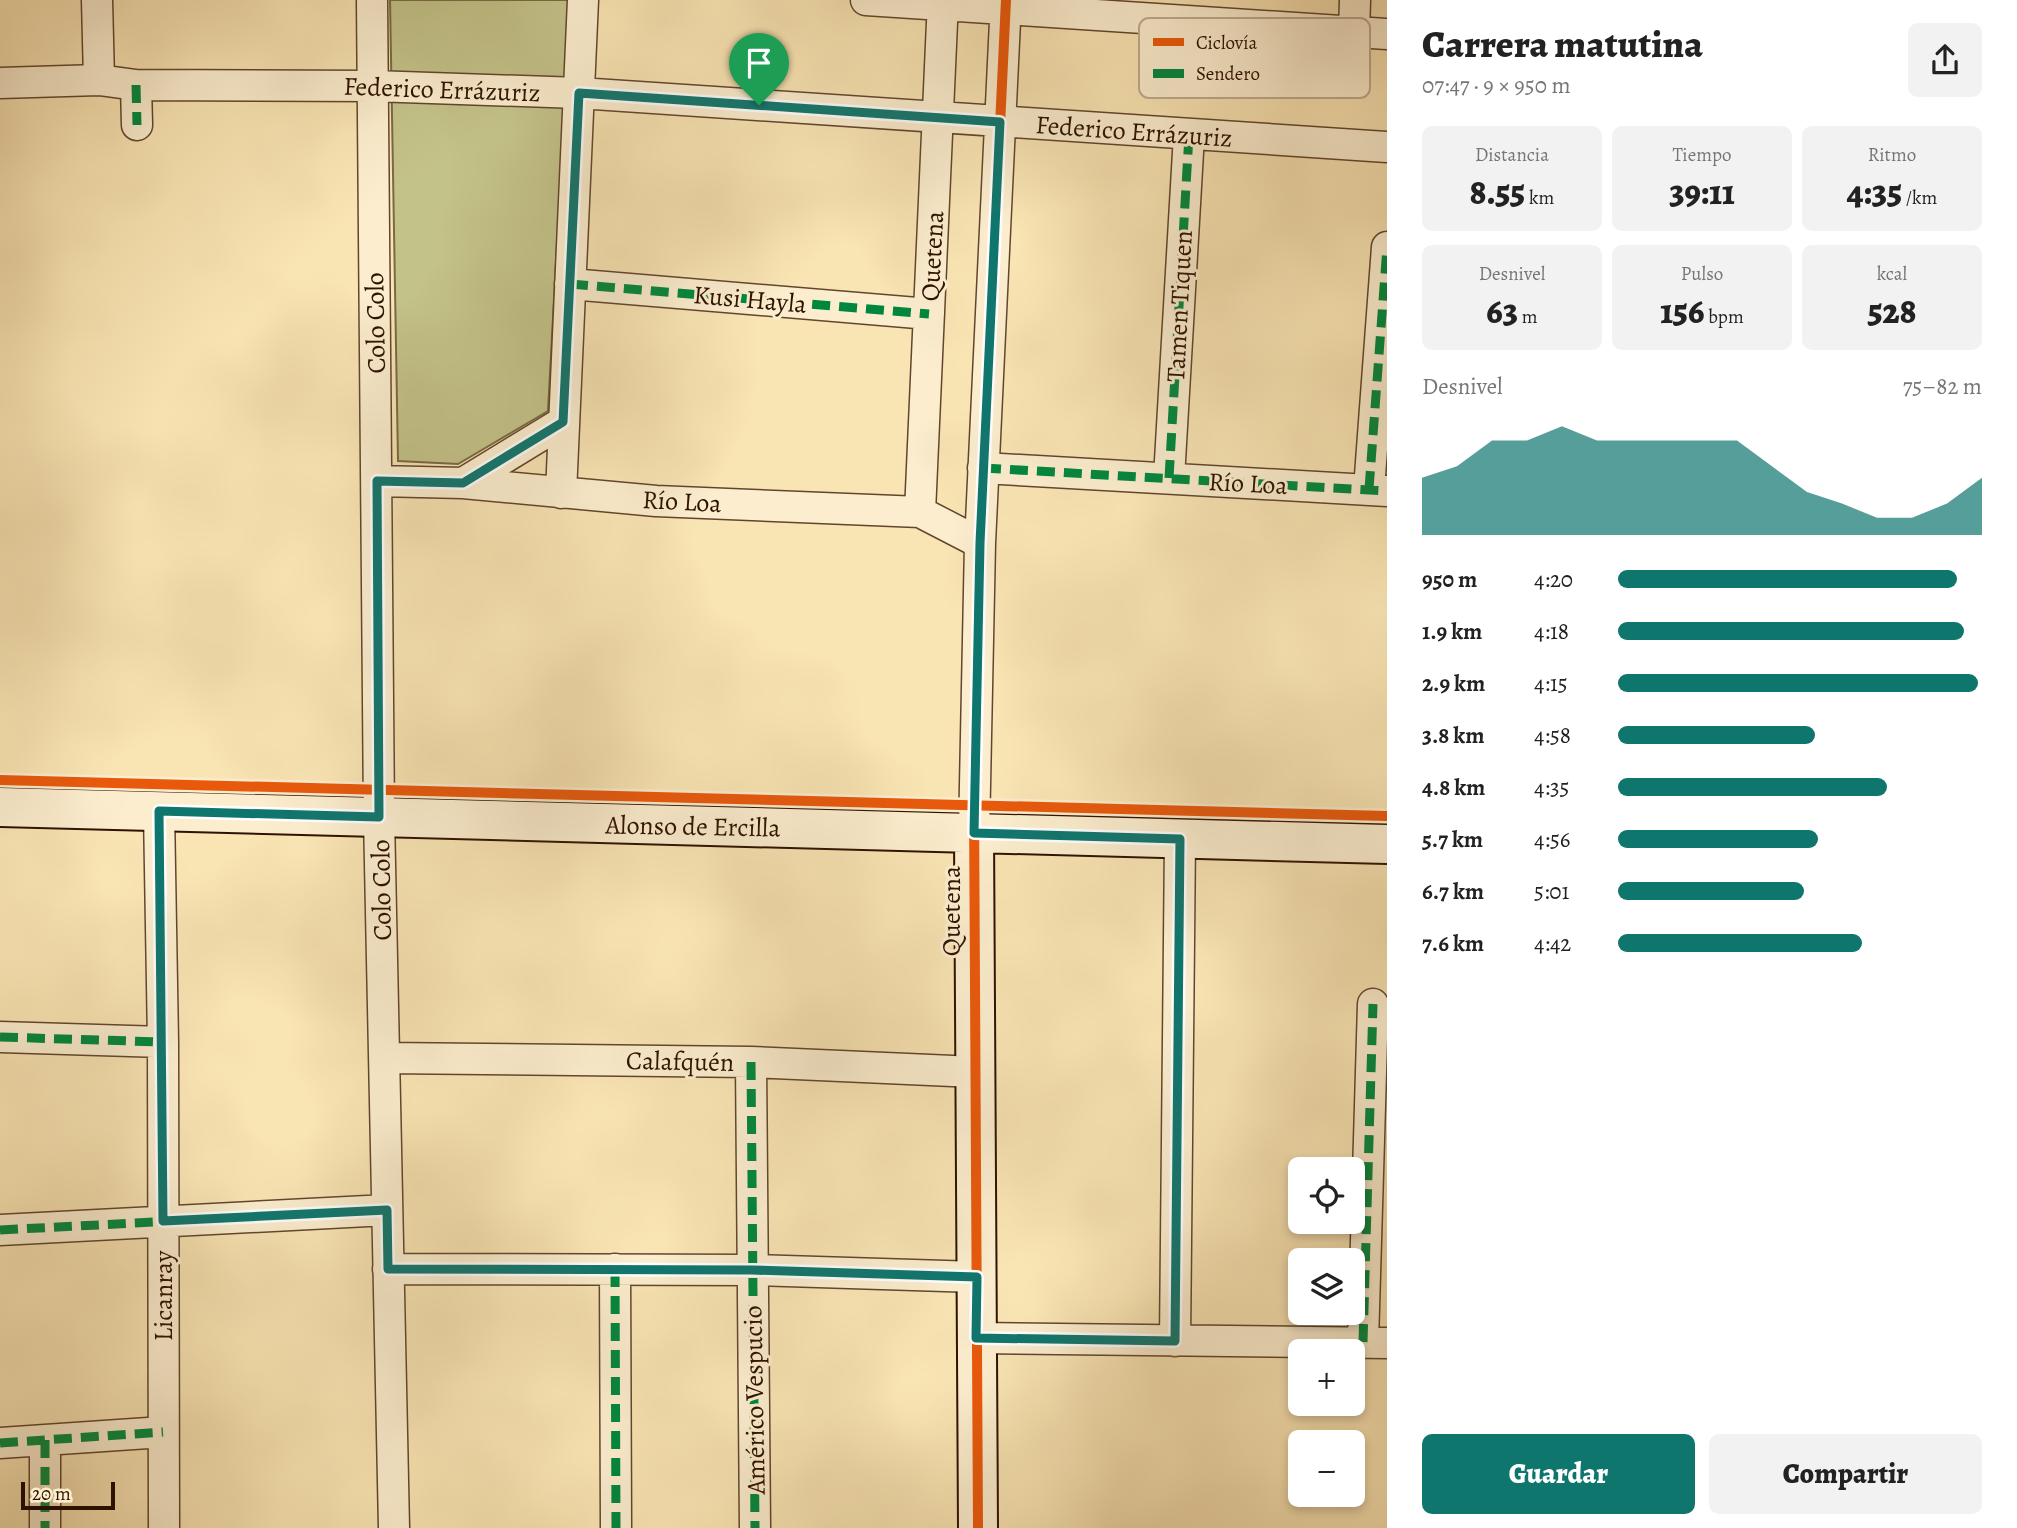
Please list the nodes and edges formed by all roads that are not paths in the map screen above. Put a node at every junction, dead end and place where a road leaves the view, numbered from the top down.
1 (97, 0) edge
2 (372, 0) edge
3 (583, 0) edge
4 (866, 0) edge
5 (1355, 0) edge
6 (943, 2) edge
7 (1005, 4) edge
8 (1180, 18) edge
9 (1354, 18) edge
10 (99, 80) junction
11 (0, 83) edge
12 (136, 85) junction
13 (373, 86) junction
14 (579, 93) junction
15 (938, 117) junction
16 (1000, 122) junction
17 (137, 125) dead end
18 (1189, 135) junction
19 (1387, 147) edge
20 (1387, 247) edge
21 (570, 284) junction
22 (929, 314) junction
23 (563, 422) junction
24 (983, 468) junction
25 (1169, 478) junction
26 (377, 481) junction
27 (463, 483) junction
28 (1378, 490) edge
29 (561, 493) junction
30 (920, 512) junction
31 (980, 543) junction
32 (0, 807) edge
33 (159, 811) junction
34 (379, 817) junction
35 (974, 833) junction
36 (1180, 839) junction
37 (1387, 844) edge
38 (1373, 1004) dead end
39 (0, 1037) edge
40 (163, 1042) junction
41 (385, 1058) junction
42 (751, 1062) junction
43 (1379, 1063) edge
44 (975, 1072) junction
45 (387, 1210) junction
46 (163, 1221) junction
47 (0, 1230) edge
48 (388, 1269) junction
49 (615, 1269) junction
50 (752, 1270) junction
51 (977, 1277) junction
52 (976, 1338) junction
53 (1175, 1341) junction
54 (1375, 1342) edge
55 (163, 1433) junction
56 (45, 1440) junction
57 (0, 1443) edge
58 (45, 1528) edge
59 (164, 1528) edge
60 (394, 1528) edge
61 (616, 1528) edge
62 (755, 1528) edge
63 (978, 1528) edge

1 - 10 street
2 - 13 street, Colo Colo
3 - 14 street
4 - 6 street
5 - 9 street
6 - 7 street
6 - 15 street, Quetena
7 - 8 street
7 - 16 street, Quetena
10 - 11 street, Federico Errázuriz
10 - 12 street, Federico Errázuriz
12 - 13 street, Federico Errázuriz
12 - 17 street
13 - 14 street, Federico Errázuriz
13 - 26 street, Colo Colo
14 - 15 street, Federico Errázuriz
14 - 21 street
15 - 16 street, Federico Errázuriz
15 - 22 street, Quetena
16 - 18 street, Federico Errázuriz
16 - 24 street, Quetena
18 - 19 street, Federico Errázuriz
18 - 25 street, Tamen Tiquen
20 - 28 street
21 - 22 street, Kusi Hayla
21 - 23 street
22 - 30 street, Quetena
23 - 27 street
23 - 29 street
24 - 25 street, Río Loa
24 - 31 street, Quetena
25 - 28 street, Río Loa
26 - 27 street, Río Loa
26 - 34 street, Colo Colo
27 - 29 street, Río Loa
29 - 30 street, Río Loa
30 - 31 street, Río Loa
31 - 35 street, Quetena
32 - 33 street, Alonso de Ercilla
33 - 34 street, Alonso de Ercilla
33 - 40 street, Licanray
34 - 35 street, Alonso de Ercilla
34 - 41 street, Colo Colo
35 - 36 street, Alonso de Ercilla
35 - 44 street, Quetena
36 - 37 street, Alonso de Ercilla
36 - 53 street
38 - 43 street
39 - 40 street
40 - 46 street, Licanray
41 - 42 street, Calafquén
41 - 45 street, Colo Colo
42 - 44 street, Calafquén
42 - 50 street, Américo Vespucio
43 - 54 street
44 - 51 street, Quetena
45 - 46 street
45 - 48 street, Colo Colo
46 - 47 street
46 - 55 street, Licanray
48 - 49 street
48 - 60 street, Colo Colo
49 - 50 street
49 - 61 street
50 - 51 street
50 - 62 street, Américo Vespucio
51 - 52 street, Quetena
52 - 53 street
52 - 63 street, Quetena
53 - 54 street
55 - 56 street
55 - 59 street, Licanray
56 - 57 street
56 - 58 street

